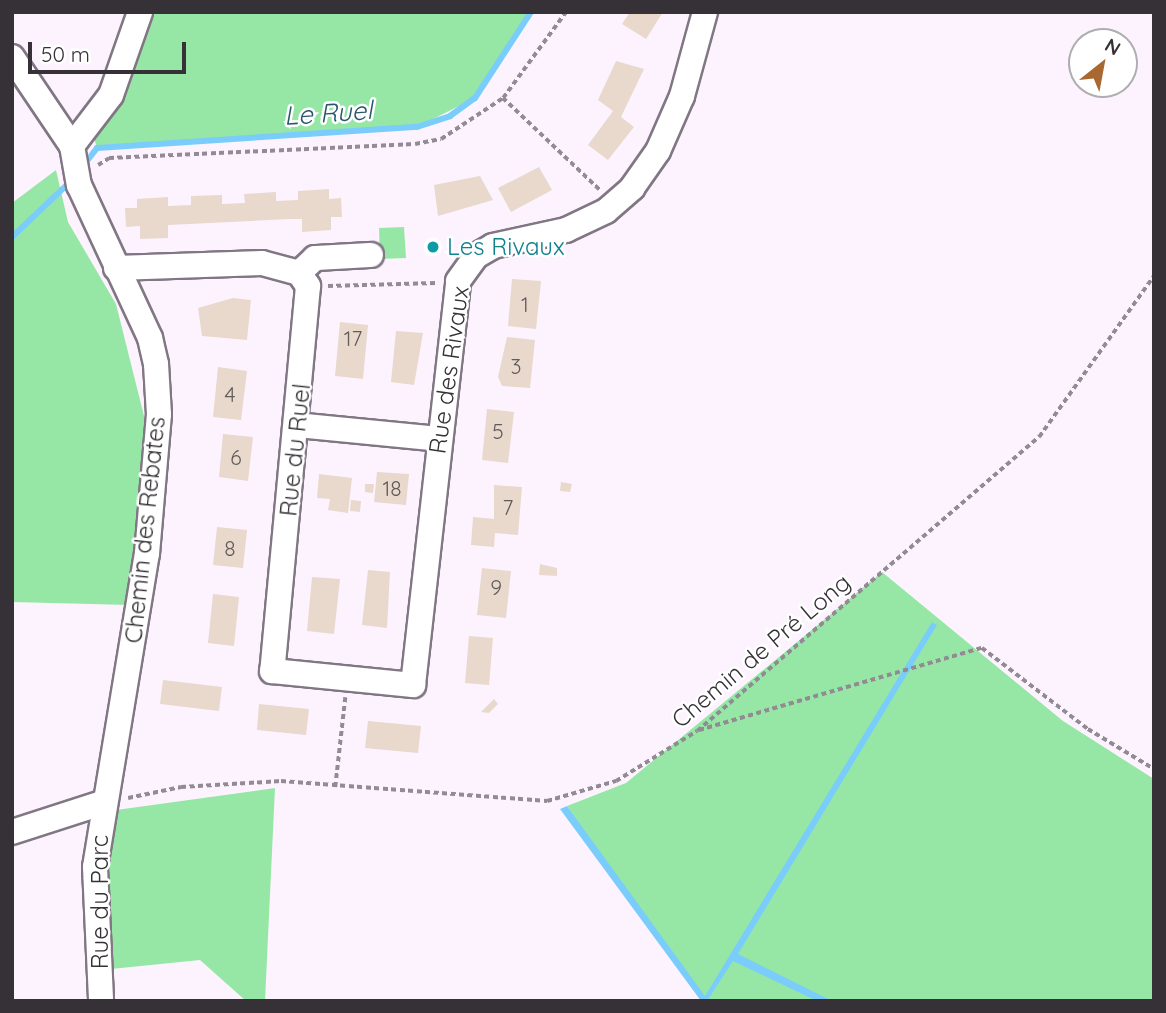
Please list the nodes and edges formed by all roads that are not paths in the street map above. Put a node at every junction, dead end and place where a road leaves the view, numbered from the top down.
1 (140, 12) edge
2 (705, 12) edge
3 (12, 58) edge
4 (72, 146) junction
5 (371, 255) dead end
6 (116, 268) junction
7 (304, 279) junction
8 (297, 425) junction
9 (439, 439) junction
10 (413, 685) joint
11 (102, 803) junction
12 (12, 832) edge
13 (102, 1001) edge

1 - 4 street
2 - 9 street, Rue des Rivaux
3 - 4 street, Chemin des Rebates
4 - 6 street, Chemin des Rebates
5 - 7 street
6 - 7 street
6 - 11 street, Chemin des Rebates
7 - 8 street, Rue du Ruel
8 - 9 street
8 - 10 street, Rue du Ruel
9 - 10 street, Rue des Rivaux
11 - 12 street
11 - 13 street, Rue du Parc

